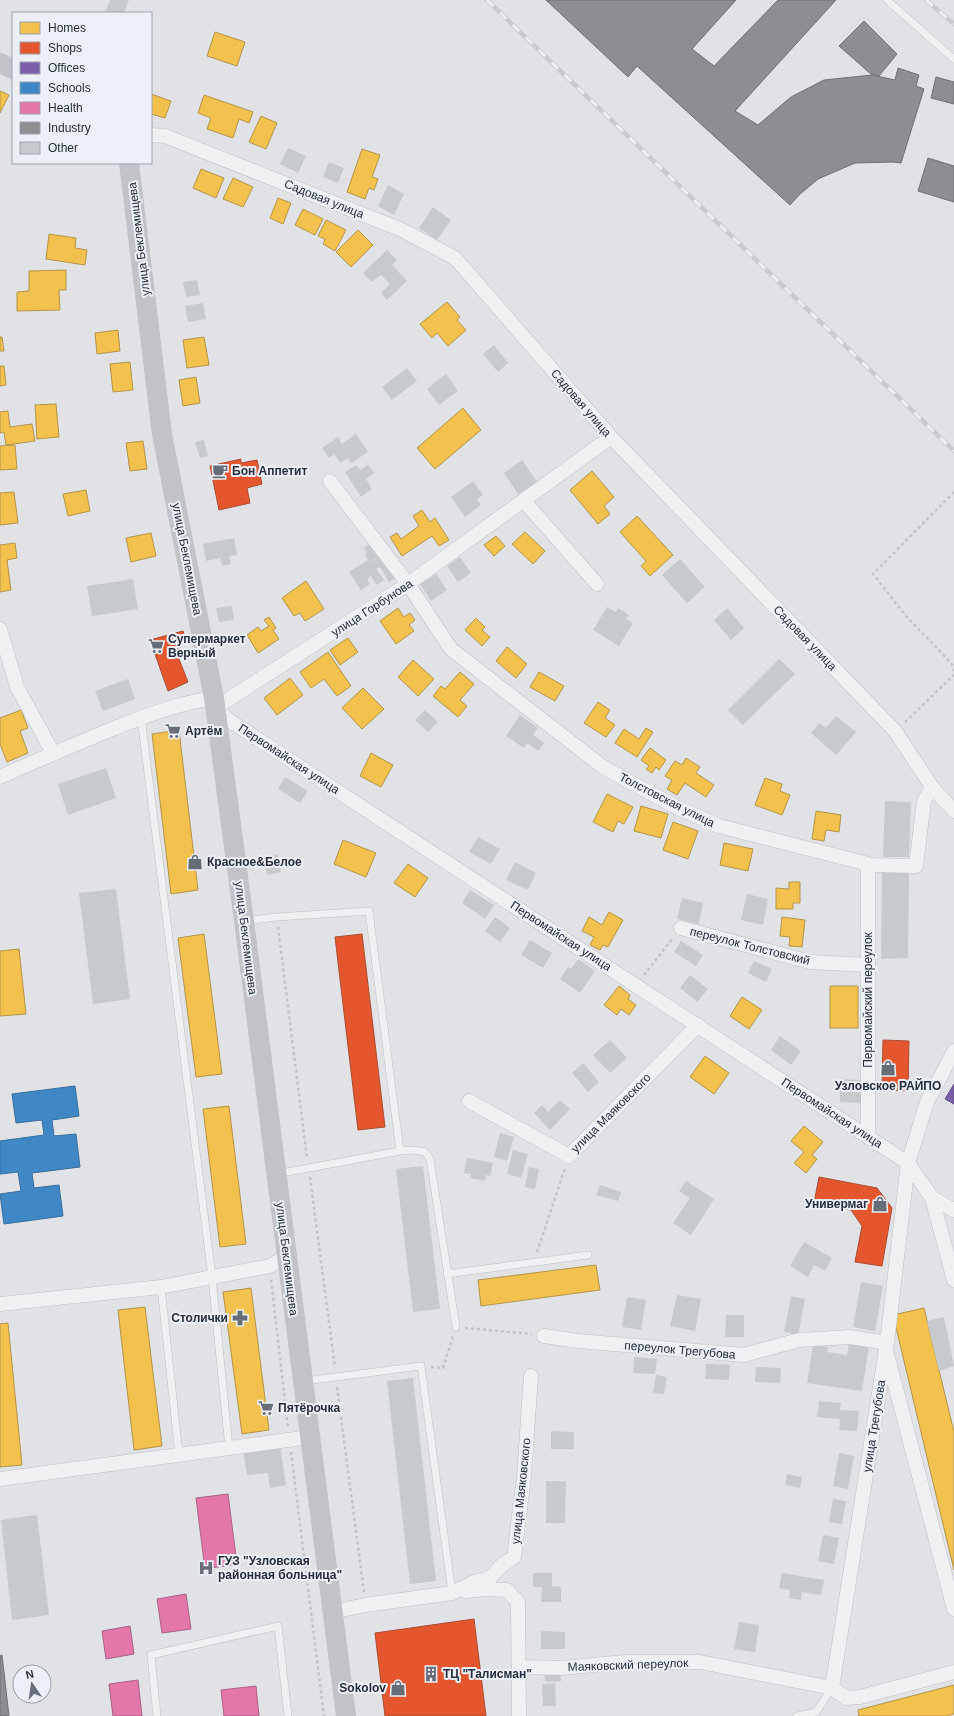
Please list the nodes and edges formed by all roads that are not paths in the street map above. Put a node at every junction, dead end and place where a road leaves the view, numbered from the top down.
1 (887, 0) edge
2 (954, 59) edge
3 (0, 63) edge
4 (12, 69) edge
5 (152, 135) edge
6 (129, 164) edge
7 (610, 438) junction
8 (330, 481) dead end
9 (524, 501) junction
10 (408, 584) junction
11 (597, 584) dead end
12 (0, 629) edge
13 (214, 703) junction
14 (141, 718) junction
15 (53, 753) junction
16 (0, 777) edge
17 (932, 787) junction
18 (954, 811) edge
19 (868, 864) junction
20 (244, 922) junction
21 (681, 928) road end
22 (868, 965) junction
23 (698, 1025) junction
24 (954, 1051) edge
25 (469, 1101) dead end
26 (868, 1137) junction
27 (400, 1151) junction
28 (908, 1163) junction
29 (276, 1174) junction
30 (932, 1198) junction
31 (954, 1210) edge
32 (588, 1255) dead end
33 (287, 1256) junction
34 (447, 1274) junction
35 (212, 1276) junction
36 (954, 1280) edge
37 (161, 1286) junction
38 (0, 1304) edge
39 (456, 1327) road end
40 (544, 1336) road end
41 (887, 1346) junction
42 (531, 1376) dead end
43 (303, 1381) junction
44 (310, 1436) junction
45 (229, 1448) junction
46 (179, 1454) junction
47 (0, 1478) edge
48 (452, 1593) junction
49 (954, 1609) edge
50 (333, 1612) junction
51 (518, 1667) junction
52 (954, 1672) edge
53 (832, 1688) junction
54 (157, 1716) edge
55 (288, 1716) edge
56 (346, 1716) edge
57 (519, 1716) edge
58 (797, 1716) edge

1 - 2 lane
3 - 4 main road
5 - 7 street, Садовая улица
6 - 13 main road, улица Беклемищева
7 - 9 street, улица Горбунова
7 - 17 street, Садовая улица
8 - 10 street, Толстовская улица
9 - 10 street, улица Горбунова
9 - 11 street
10 - 13 street, улица Горбунова
10 - 19 street, Толстовская улица
12 - 15 street
13 - 14 street
13 - 20 main road, улица Беклемищева
13 - 23 street, Первомайская улица
14 - 15 street
14 - 35 lane
15 - 16 street
17 - 18 street, Садовая улица
17 - 19 street, Толстовская улица
19 - 22 street, Первомайский переулок
20 - 27 lane
20 - 29 main road, улица Беклемищева
21 - 22 street, переулок Толстовский
22 - 26 street, Первомайский переулок
23 - 25 street, улица Маяковского
23 - 26 street, Первомайская улица
24 - 28 street, улица Трегубова
26 - 28 street, Первомайская улица
27 - 29 lane
27 - 34 lane
28 - 30 street
28 - 41 street, улица Трегубова
29 - 33 main road, улица Беклемищева
30 - 31 street
30 - 36 street
32 - 34 lane
33 - 35 street
33 - 43 main road, улица Беклемищева
34 - 39 lane
35 - 37 street
35 - 45 lane
37 - 38 street
37 - 46 lane
40 - 41 street, переулок Трегубова
41 - 49 street
41 - 53 street, улица Трегубова
42 - 48 street, улица Маяковского
43 - 44 main road, улица Беклемищева
43 - 48 lane
44 - 45 street
44 - 50 main road, улица Беклемищева
45 - 46 street
46 - 47 street
48 - 50 street, улица Маяковского
48 - 51 street, улица Маяковского
50 - 56 main road, улица Беклемищева
51 - 53 street, Маяковский переулок
51 - 57 street, улица Маяковского
52 - 53 street
53 - 58 lane
54 - 55 lane

